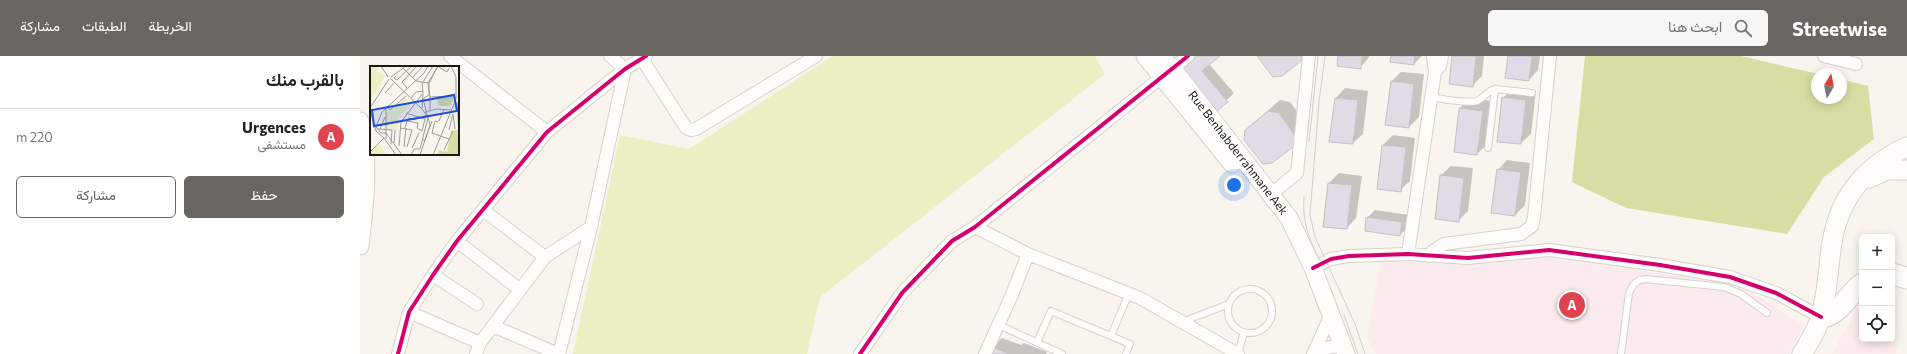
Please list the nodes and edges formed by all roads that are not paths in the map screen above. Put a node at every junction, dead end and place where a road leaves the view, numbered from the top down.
1 (450, 56) edge
2 (610, 56) edge
3 (816, 56) edge
4 (1145, 56) edge
5 (1160, 56) edge
6 (1188, 56) edge
7 (1309, 56) edge
8 (1433, 56) edge
9 (1442, 56) edge
10 (1550, 56) edge
11 (1824, 56) edge
12 (644, 57) edge
13 (1856, 64) dead end
14 (625, 69) junction
15 (1435, 72) junction
16 (1167, 74) junction
17 (1495, 89) junction
18 (1532, 93) dead end
19 (1432, 97) junction
20 (360, 124) edge
21 (547, 132) junction
22 (1907, 147) edge
23 (1488, 148) dead end
24 (1907, 170) edge
25 (1858, 182) junction
26 (1271, 194) junction
27 (483, 210) junction
28 (591, 226) junction
29 (975, 227) junction
30 (457, 241) junction
31 (360, 246) edge
32 (1028, 254) junction
33 (1408, 254) junction
34 (1428, 256) junction
35 (545, 257) junction
36 (1310, 262) junction
37 (433, 275) junction
38 (1895, 275) edge
39 (1907, 278) edge
40 (1859, 287) edge
41 (520, 290) junction
42 (1128, 293) junction
43 (477, 304) dead end
44 (1229, 304) junction
45 (409, 312) junction
46 (1767, 313) dead end
47 (1331, 314) junction
48 (1821, 317) junction
49 (1182, 322) junction
50 (999, 325) junction
51 (493, 326) junction
52 (1244, 332) junction
53 (1111, 336) junction
54 (1036, 342) junction
55 (478, 348) edge
56 (1345, 350) edge
57 (1314, 352) edge
58 (398, 354) edge
59 (559, 354) edge
60 (860, 354) edge
61 (985, 354) edge
62 (1062, 354) edge
63 (1126, 354) edge
64 (1238, 354) edge
65 (1621, 354) edge
66 (1802, 354) edge

1 - 21 street
2 - 14 street
3 - 12 street
4 - 16 main road, Rue Benhabderrahmane Aek
5 - 16 main road, Rue Benhabderrahmane Aek
6 - 16 street
7 - 26 street
8 - 15 street
9 - 15 street
10 - 34 street
11 - 13 street
12 - 14 street
14 - 21 street
14 - 28 street
15 - 19 street
16 - 26 main road, Rue Benhabderrahmane Aek
16 - 29 street
16 - 36 main road, Rue Benhabderrahmane Aek
17 - 18 lane
17 - 19 lane
17 - 23 lane
19 - 33 street
20 - 31 main road
21 - 27 street
22 - 25 main road
24 - 25 main road
25 - 48 main road
26 - 36 main road, Rue Benhabderrahmane Aek
27 - 30 street
27 - 35 street
28 - 35 street
28 - 59 street
29 - 32 street
29 - 60 street
30 - 37 street
30 - 41 street
32 - 42 street
32 - 50 street
33 - 34 street
33 - 36 street
34 - 48 street
35 - 41 street
36 - 47 main road, Rue Benhabderrahmane Aek
37 - 43 street
37 - 45 street
38 - 39 highway
40 - 48 highway
41 - 51 street
42 - 49 street
42 - 53 lane
44 - 49 lane
44 - 52 lane
44 - 52 lane
45 - 55 street
45 - 58 street
46 - 65 lane
47 - 56 main road, Rue Benhabderrahmane Aek
47 - 57 street
48 - 66 main road
49 - 64 street
50 - 54 lane
50 - 61 street
51 - 55 street
51 - 59 street
52 - 64 lane
53 - 54 lane
53 - 63 lane
54 - 62 lane
56 - 57 street

